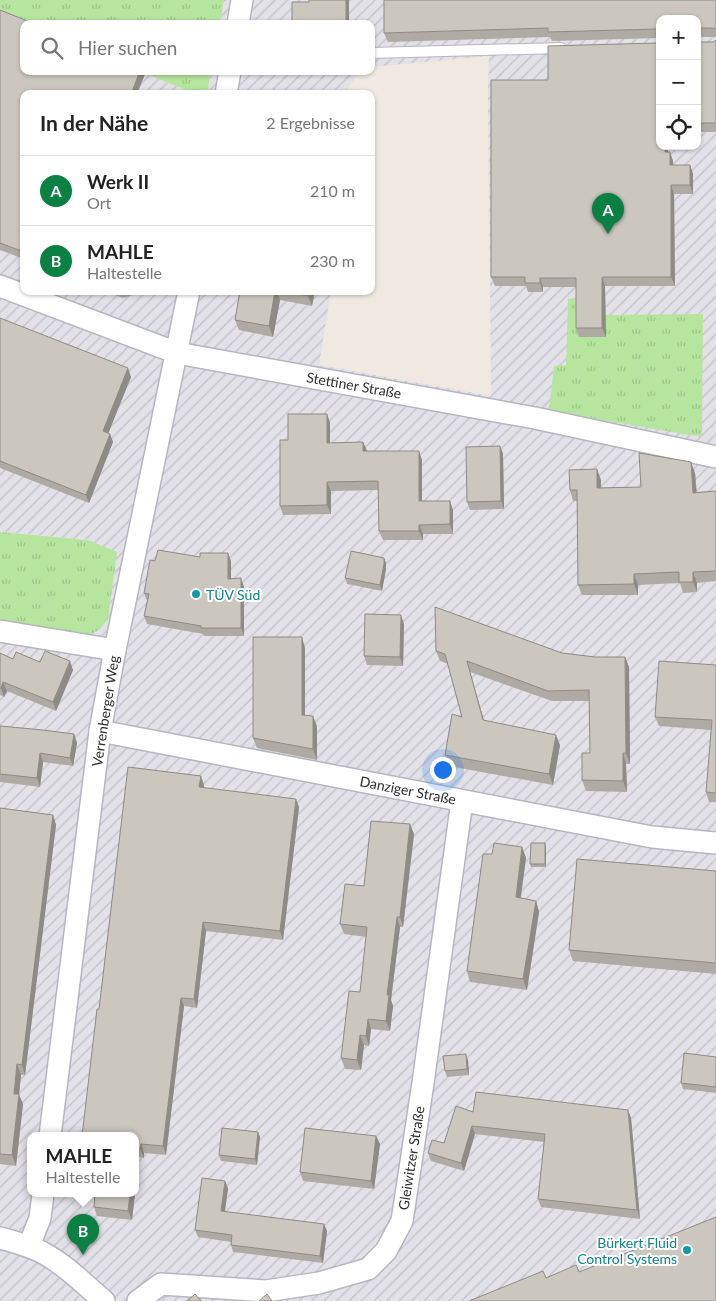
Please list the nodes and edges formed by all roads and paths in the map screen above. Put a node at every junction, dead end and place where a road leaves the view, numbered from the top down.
1 (242, 0) edge
2 (239, 20) edge
3 (570, 48) edge
4 (375, 54) edge
5 (229, 75) edge
6 (227, 90) edge
7 (0, 286) edge
8 (20, 294) edge
9 (24, 295) edge
10 (188, 295) edge
11 (177, 353) junction
12 (716, 457) edge
13 (0, 631) edge
14 (115, 650) junction
15 (100, 731) junction
16 (462, 801) junction
17 (716, 843) edge
18 (50, 1132) edge
19 (43, 1197) edge
20 (0, 1238) edge
21 (29, 1246) junction
22 (104, 1301) edge
23 (138, 1301) edge

1 - 2 street
3 - 4 lane
5 - 6 street
7 - 8 street, Stettiner Straße
9 - 11 street, Stettiner Straße
10 - 11 street, Verrenberger Weg
11 - 12 street, Stettiner Straße
11 - 14 street, Verrenberger Weg
13 - 14 street
14 - 15 street, Verrenberger Weg
15 - 16 street, Danziger Straße
15 - 18 street, Verrenberger Weg
16 - 17 street, Danziger Straße
16 - 23 street, Gleiwitzer Straße
19 - 21 street
20 - 21 street
21 - 22 street

